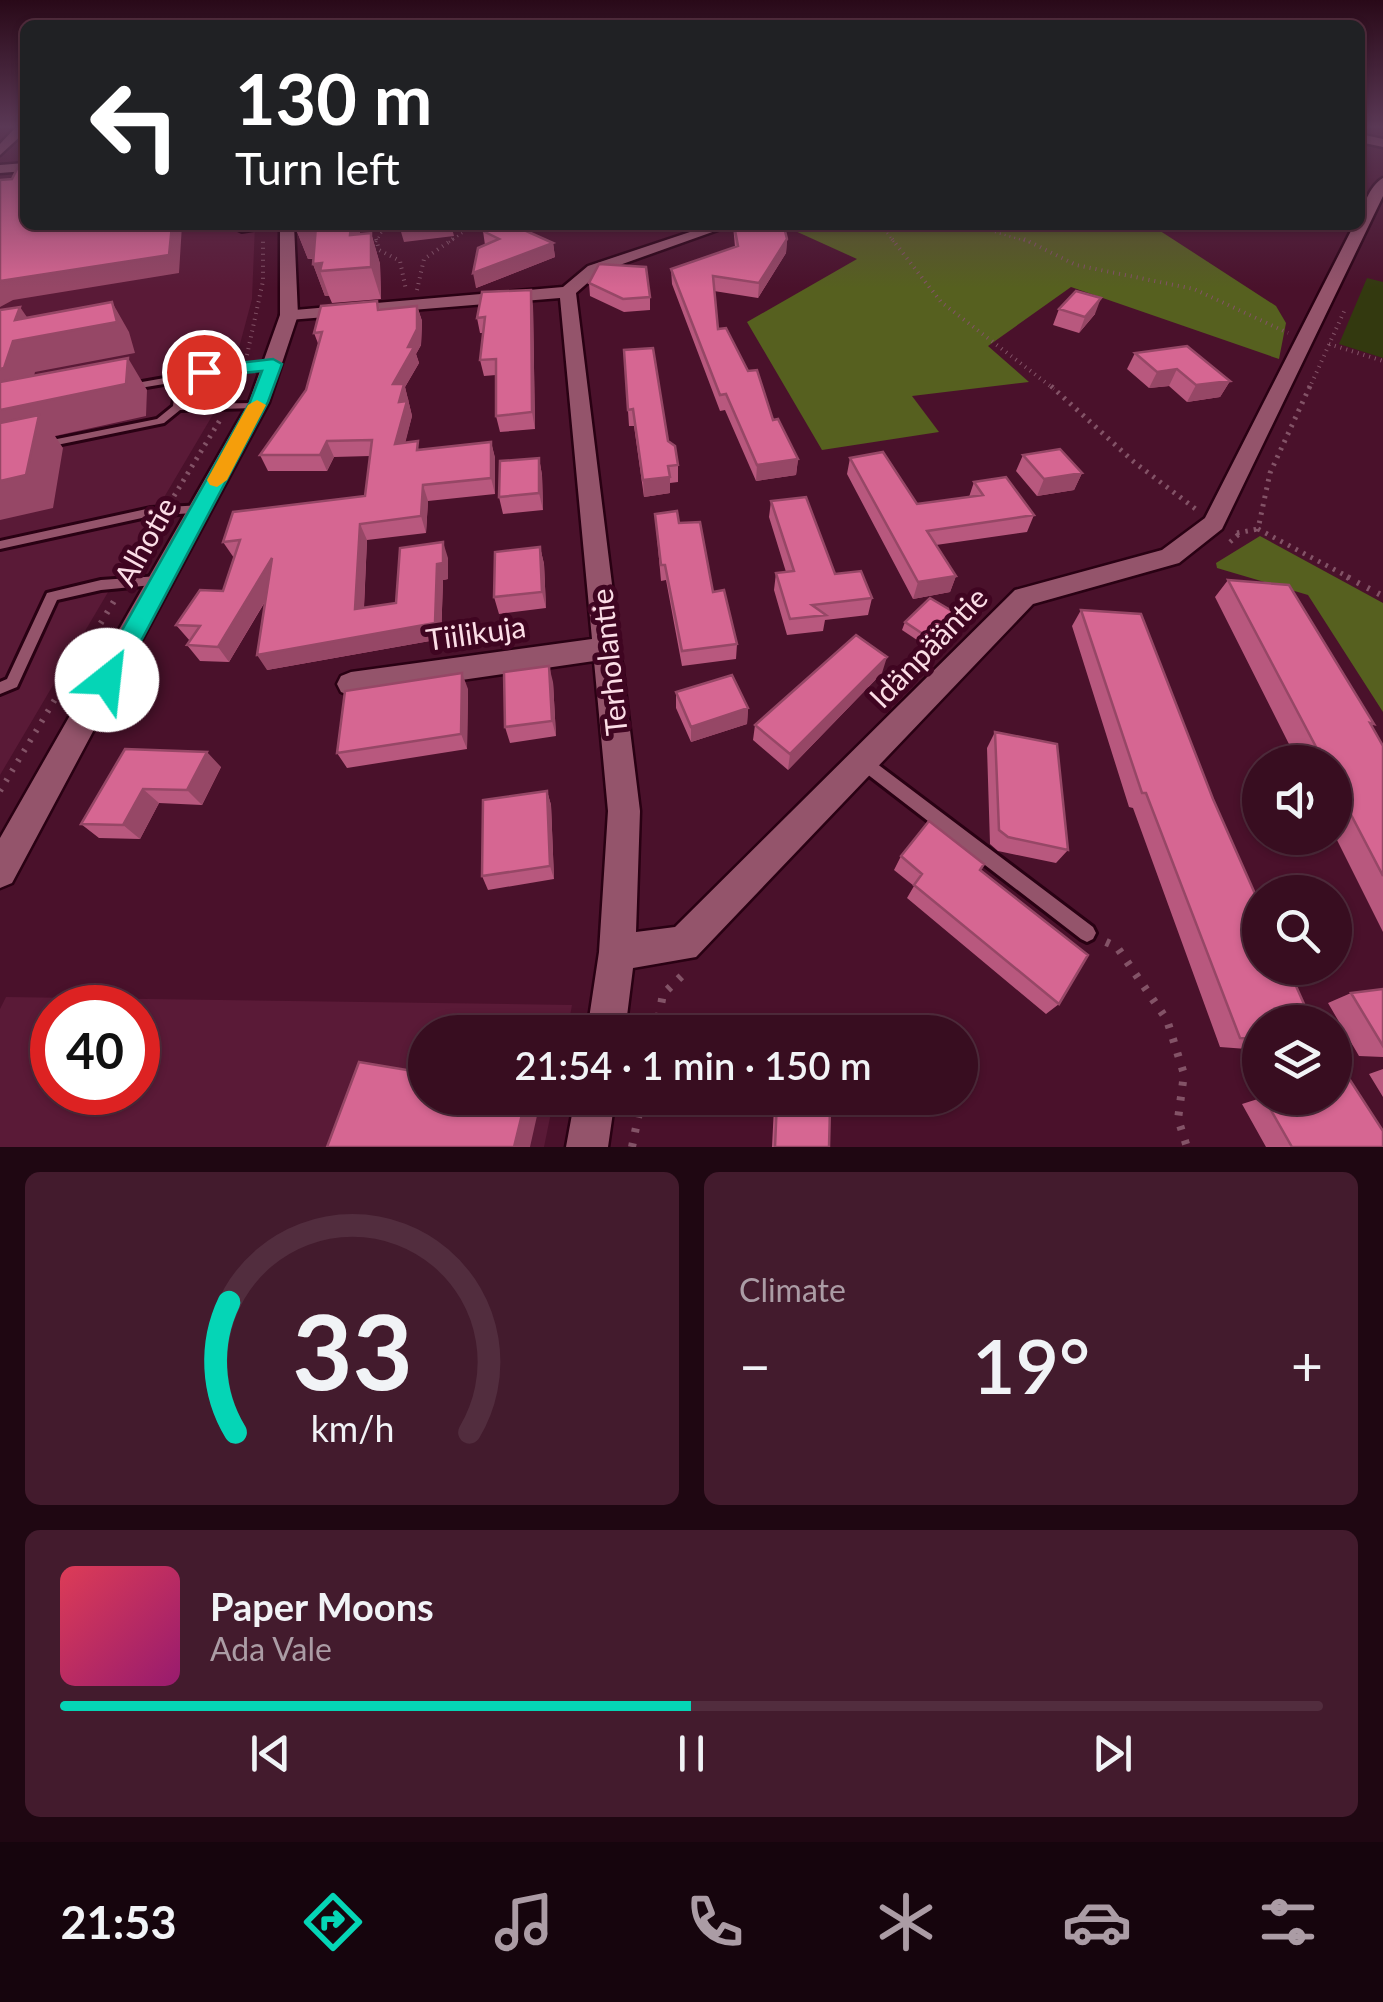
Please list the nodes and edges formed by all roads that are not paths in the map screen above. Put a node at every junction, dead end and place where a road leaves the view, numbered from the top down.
1 (1383, 182) edge
2 (1374, 220) edge
3 (286, 230) edge
4 (710, 230) edge
5 (568, 292) junction
6 (289, 314) junction
7 (273, 364) junction
8 (181, 376) junction
9 (116, 390) edge
10 (257, 406) junction
11 (178, 407) junction
12 (36, 447) edge
13 (202, 509) junction
14 (0, 545) edge
15 (162, 581) junction
16 (609, 648) junction
17 (351, 684) dead end
18 (0, 688) edge
19 (863, 762) junction
20 (7, 848) edge
21 (0, 871) edge
22 (1087, 933) road end
23 (616, 952) junction
24 (608, 1015) edge
25 (593, 1115) edge
26 (587, 1147) edge

1 - 2 street, Idänpääntie
2 - 19 street, Idänpääntie
3 - 6 street, Alhotie
4 - 5 street
5 - 6 street
5 - 16 street, Terholantie
6 - 7 street, Alhotie
7 - 8 lane
7 - 10 street, Alhotie
8 - 9 lane
8 - 11 lane
10 - 11 lane
10 - 13 street, Alhotie
11 - 12 lane
13 - 14 lane
13 - 15 street, Alhotie
15 - 18 lane
15 - 20 street, Alhotie
16 - 17 street, Tiilikuja
16 - 23 street, Terholantie
19 - 22 lane
19 - 23 street, Idänpääntie
20 - 21 street, Alhotie
23 - 24 street, Terholantie
25 - 26 street

